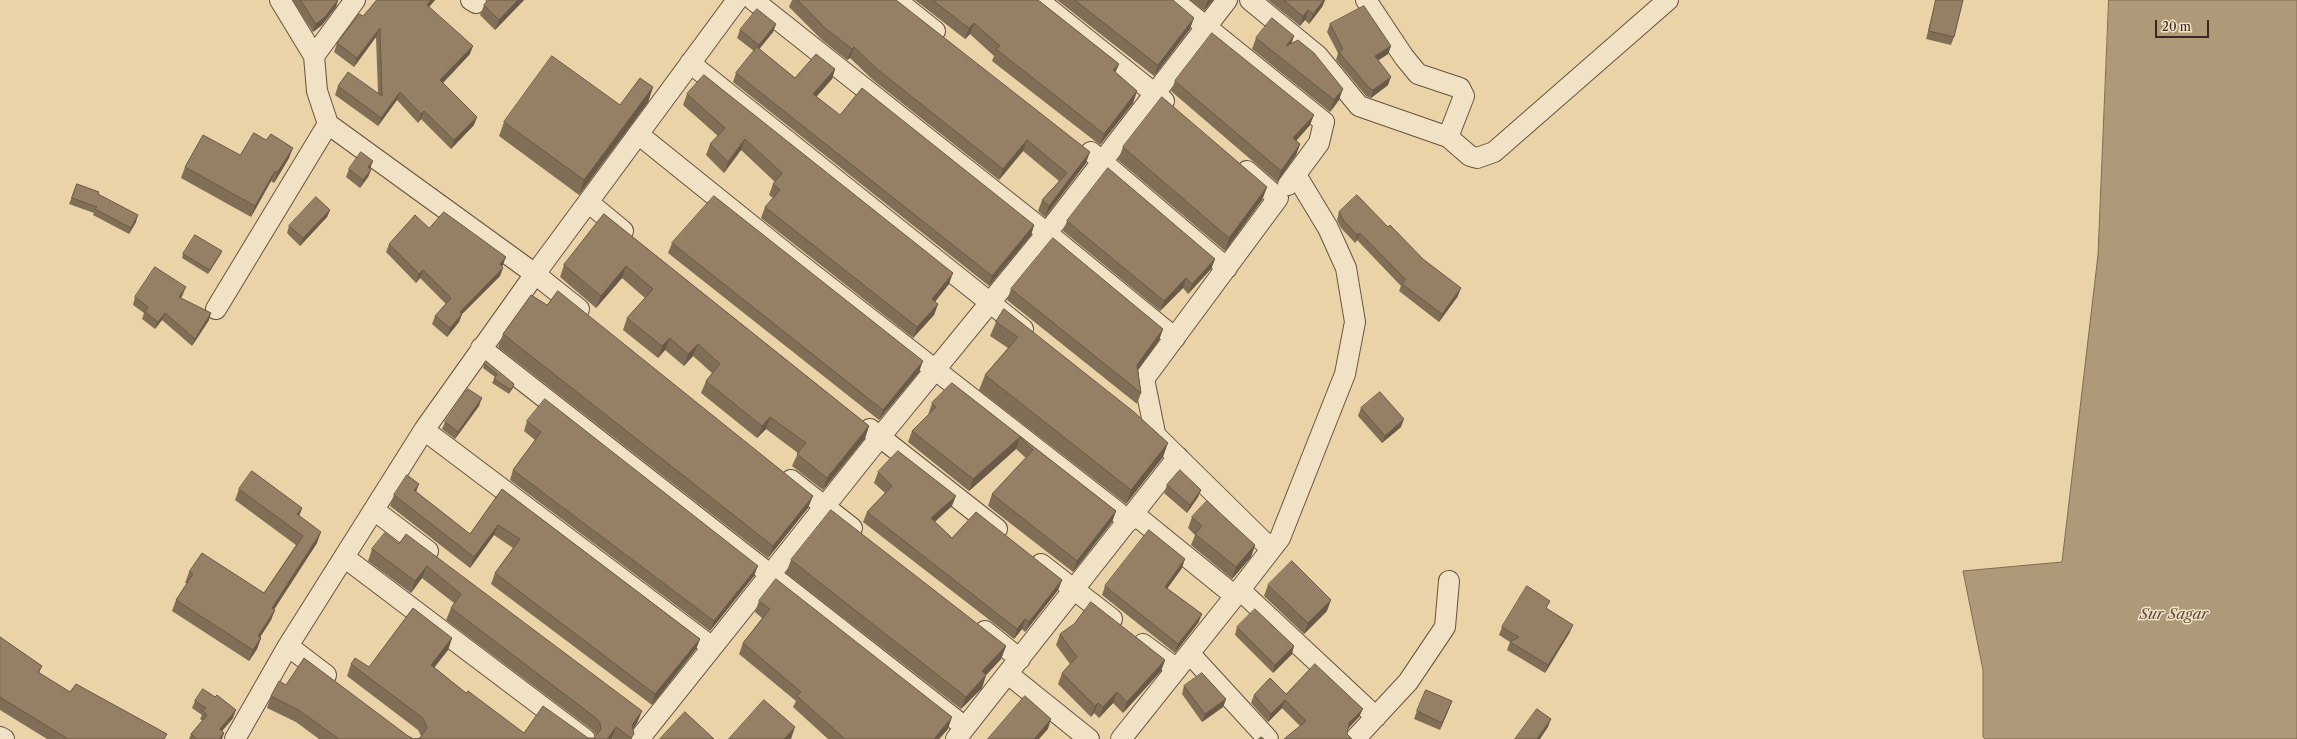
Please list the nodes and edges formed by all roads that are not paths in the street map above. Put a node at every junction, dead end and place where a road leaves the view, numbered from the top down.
1 (280, 0) edge
2 (355, 0) edge
3 (737, 0) edge
4 (753, 0) edge
5 (896, 0) edge
6 (1038, 0) edge
7 (1173, 0) edge
8 (1227, 0) edge
9 (1250, 0) edge
10 (1366, 0) edge
11 (1668, 0) edge
12 (1206, 26) junction
13 (950, 43) edge
14 (314, 56) junction
15 (690, 64) junction
16 (1154, 92) junction
17 (1178, 112) edge
18 (328, 124) junction
19 (638, 134) junction
20 (1448, 137) junction
21 (1076, 141) edge
22 (1231, 158) edge
23 (1102, 161) junction
24 (1296, 175) junction
25 (1278, 198) junction
26 (588, 202) junction
27 (1047, 233) junction
28 (636, 242) edge
29 (1226, 268) junction
30 (535, 274) junction
31 (989, 302) junction
32 (216, 309) dead end
33 (596, 323) edge
34 (1175, 338) junction
35 (1038, 341) edge
36 (480, 348) junction
37 (935, 369) junction
38 (1130, 414) edge
39 (856, 418) edge
40 (424, 430) junction
41 (1154, 434) junction
42 (880, 437) junction
43 (1178, 457) junction
44 (777, 468) edge
45 (825, 507) junction
46 (374, 510) junction
47 (1132, 518) junction
48 (868, 540) edge
49 (1271, 549) junction
50 (344, 557) junction
51 (444, 563) edge
52 (770, 575) junction
53 (1449, 581) dead end
54 (1074, 590) junction
55 (1238, 593) junction
56 (972, 621) edge
57 (288, 646) junction
58 (712, 647) junction
59 (1190, 654) junction
60 (1014, 666) junction
61 (1176, 670) junction
62 (338, 685) edge
63 (1376, 717) junction
64 (961, 735) edge
65 (243, 736) edge
66 (0, 737) edge
67 (4, 739) edge
68 (585, 739) edge
69 (640, 739) edge
70 (1089, 739) edge
71 (1121, 739) edge
72 (1268, 739) edge
73 (1355, 739) edge

1 - 14 street
2 - 14 street
3 - 15 street
4 - 27 street
5 - 13 street
6 - 16 street
7 - 12 street
8 - 12 street
9 - 20 street
10 - 20 street
11 - 20 street
12 - 16 street
12 - 24 street
14 - 18 street
15 - 19 street
15 - 31 street
16 - 17 street
16 - 23 street
18 - 30 street
18 - 32 street
19 - 26 street
19 - 37 street
21 - 23 street
22 - 25 street
23 - 27 street
23 - 29 street
24 - 25 street
24 - 49 street
25 - 29 street
26 - 28 street
26 - 30 street
27 - 31 street
27 - 34 street
29 - 34 street
30 - 33 street
30 - 36 street
31 - 35 street
31 - 37 street
34 - 41 street
36 - 40 street
36 - 52 street
37 - 42 street
37 - 47 street
38 - 41 street
39 - 42 street
40 - 46 street
40 - 58 street
41 - 43 street
42 - 45 street
42 - 54 street
43 - 47 street
43 - 49 street
44 - 45 street
45 - 48 street
45 - 52 street
46 - 50 street
46 - 51 street
47 - 54 street
47 - 55 street
49 - 55 street
50 - 57 street
50 - 68 street
52 - 58 street
52 - 64 street
53 - 63 street
54 - 60 street
54 - 61 street
55 - 59 street
55 - 63 street
56 - 60 street
57 - 62 street
57 - 65 street
58 - 69 street
59 - 61 street
59 - 72 street
60 - 64 street
60 - 70 street
61 - 71 street
63 - 73 street
66 - 67 street

